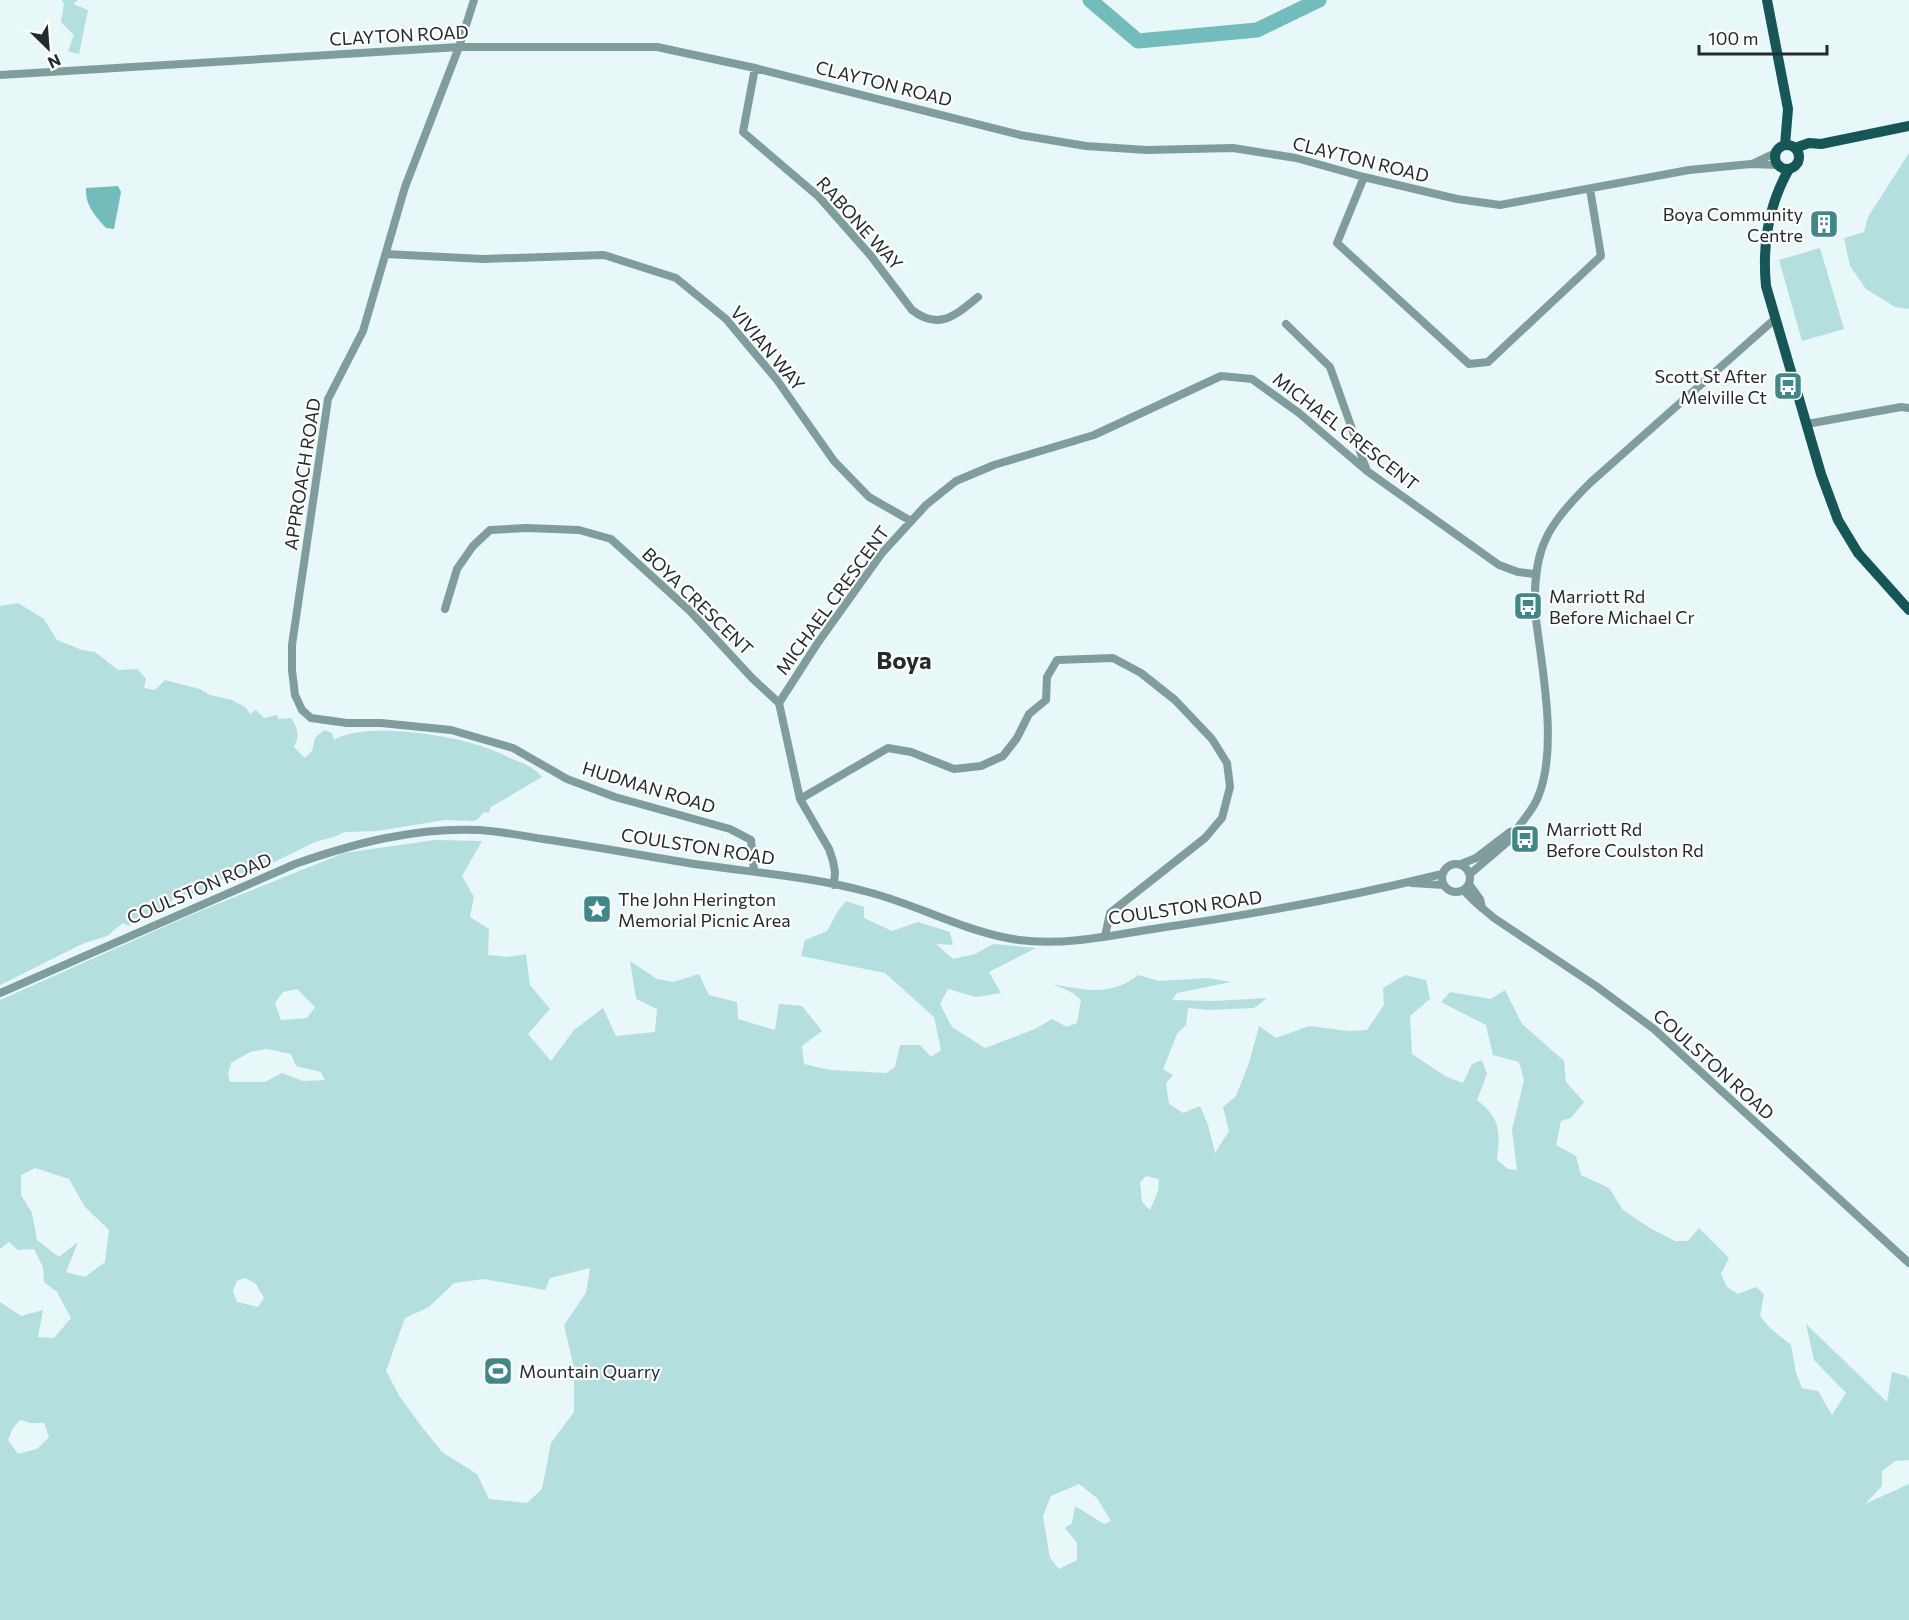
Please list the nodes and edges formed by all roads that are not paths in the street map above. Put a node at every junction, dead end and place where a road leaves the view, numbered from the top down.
1 (474, 0) edge
2 (1767, 0) edge
3 (459, 47) junction
4 (755, 68) junction
5 (0, 75) edge
6 (1909, 126) edge
7 (1793, 149) junction
8 (1775, 153) junction
9 (1751, 164) junction
10 (1782, 167) junction
11 (1364, 177) junction
12 (1590, 189) junction
13 (386, 254) junction
14 (978, 297) dead end
15 (1776, 318) junction
16 (1286, 324) dead end
17 (1909, 408) edge
18 (1807, 424) junction
19 (1367, 471) junction
20 (911, 521) junction
21 (1535, 574) junction
22 (445, 609) dead end
23 (1909, 610) edge
24 (779, 703) junction
25 (302, 710) joint
26 (800, 799) junction
27 (1515, 831) junction
28 (1461, 864) junction
29 (754, 870) junction
30 (1442, 874) junction
31 (1470, 874) junction
32 (1408, 883) junction
33 (834, 885) junction
34 (1444, 885) junction
35 (1466, 887) junction
36 (1106, 936) junction
37 (0, 993) edge
38 (1909, 1263) edge

1 - 3 street, APPROACH ROAD
2 - 7 main road
3 - 4 street, CLAYTON ROAD
3 - 5 street, CLAYTON ROAD
3 - 13 street, APPROACH ROAD
4 - 11 street, CLAYTON ROAD
4 - 14 street, RABONE WAY
6 - 7 main road
7 - 8 main road
7 - 10 main road
8 - 9 street, CLAYTON ROAD
8 - 10 main road
9 - 10 street, CLAYTON ROAD
9 - 12 street, CLAYTON ROAD
10 - 15 main road
11 - 12 street, CLAYTON ROAD
11 - 12 street
13 - 20 street, VIVIAN WAY
13 - 25 street, APPROACH ROAD
15 - 18 main road
15 - 21 street
16 - 19 street
17 - 18 street
18 - 23 main road
19 - 20 street, MICHAEL CRESCENT
19 - 21 street, MICHAEL CRESCENT
20 - 24 street, MICHAEL CRESCENT
21 - 27 street
22 - 24 street, BOYA CRESCENT
24 - 26 street
25 - 29 street, HUDMAN ROAD
26 - 33 street
26 - 36 street
27 - 28 street
27 - 31 street
28 - 30 street
28 - 31 street
29 - 33 street, COULSTON ROAD
29 - 37 street, COULSTON ROAD
30 - 32 street, COULSTON ROAD
30 - 34 street
31 - 35 street
32 - 34 street, COULSTON ROAD
32 - 36 street, COULSTON ROAD
33 - 36 street, COULSTON ROAD
34 - 35 street
35 - 38 street, COULSTON ROAD

